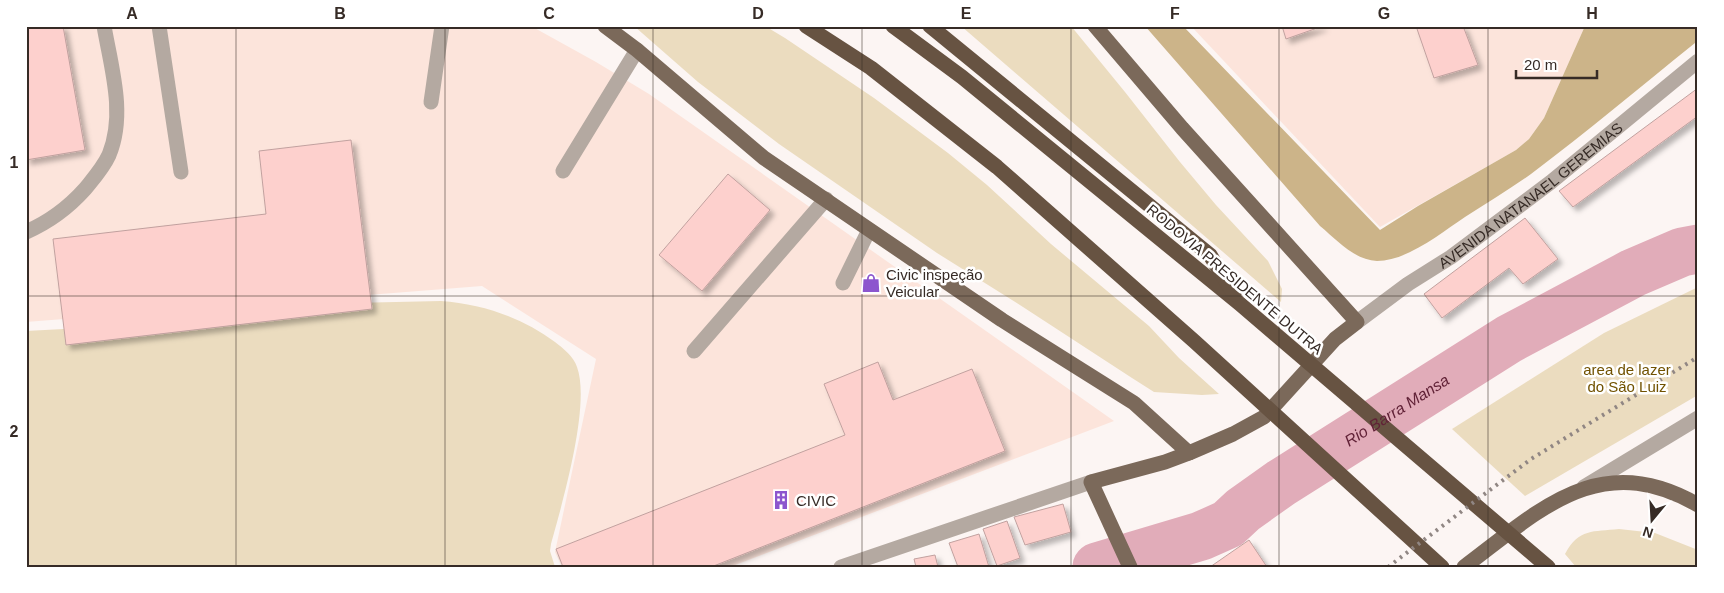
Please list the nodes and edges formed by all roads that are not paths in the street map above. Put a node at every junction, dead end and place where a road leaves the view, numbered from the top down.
1 (104, 26) edge
2 (159, 26) edge
3 (442, 26) edge
4 (605, 26) edge
5 (806, 26) edge
6 (893, 26) edge
7 (930, 26) edge
8 (1095, 26) edge
9 (637, 50) junction
10 (1698, 61) edge
11 (432, 102) dead end
12 (563, 171) dead end
13 (181, 172) dead end
14 (826, 199) junction
15 (869, 230) junction
16 (26, 232) edge
17 (843, 283) dead end
18 (1240, 304) junction
19 (1357, 322) junction
20 (694, 351) dead end
21 (1698, 418) edge
22 (1189, 453) junction
23 (1091, 482) junction
24 (1581, 489) junction
25 (1698, 505) edge
26 (842, 567) edge
27 (1130, 567) edge
28 (1442, 567) edge
29 (1464, 567) edge
30 (1548, 567) edge

1 - 16 street
2 - 13 street
3 - 11 street
4 - 9 main road
5 - 28 highway
6 - 18 highway, RODOVIA PRESIDENTE DUTRA
7 - 18 highway
8 - 19 main road
9 - 12 street
9 - 14 main road
10 - 19 street, AVENIDA NATANAEL GEREMIAS
14 - 15 main road
14 - 20 street
15 - 17 street
15 - 22 main road
18 - 30 highway, RODOVIA PRESIDENTE DUTRA
19 - 22 main road
21 - 24 street
22 - 23 main road
23 - 26 street
23 - 27 main road
24 - 25 main road
24 - 29 main road

